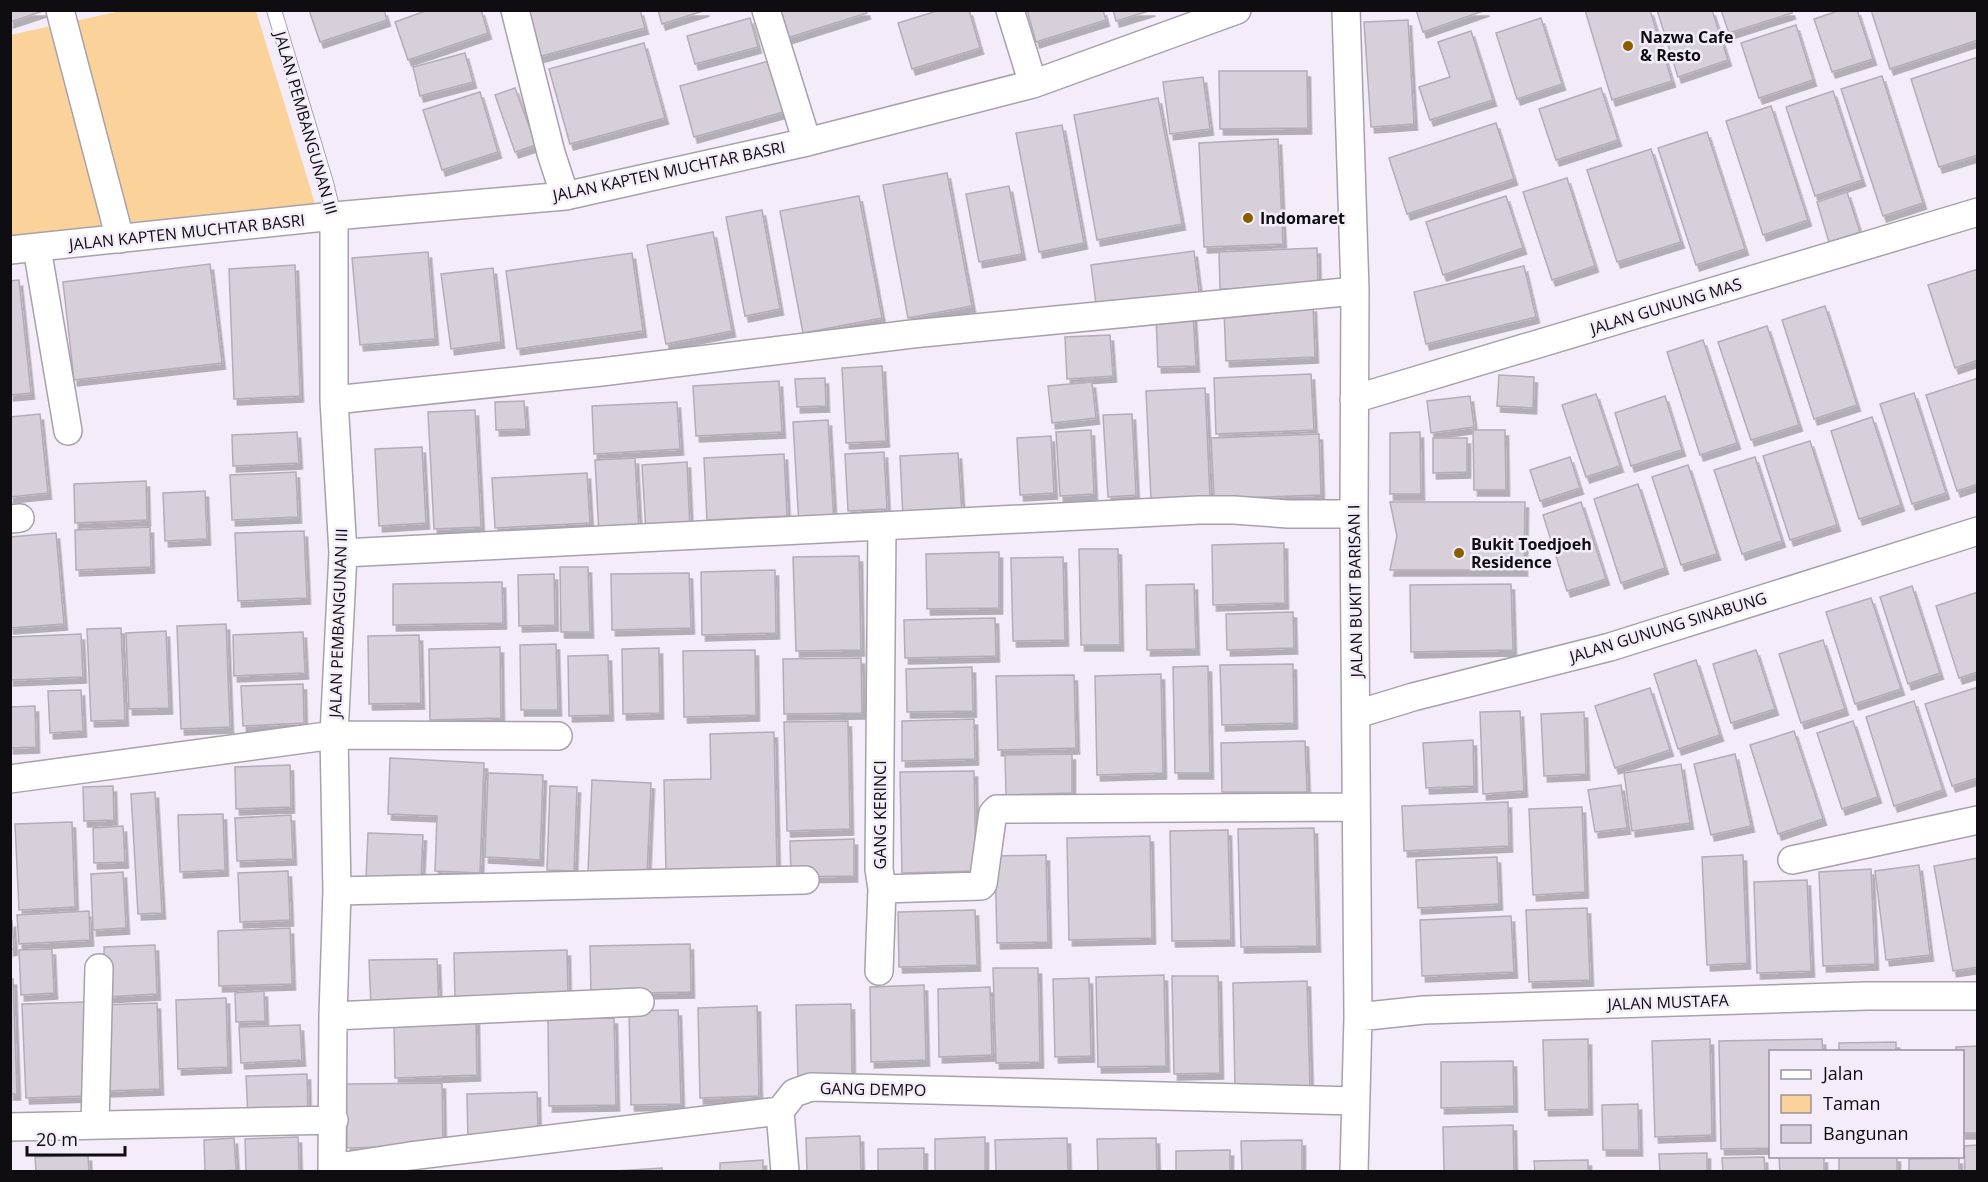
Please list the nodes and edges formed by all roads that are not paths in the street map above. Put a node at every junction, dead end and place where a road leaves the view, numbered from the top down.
1 (60, 10) edge
2 (274, 10) edge
3 (515, 10) edge
4 (766, 10) edge
5 (1010, 10) edge
6 (1346, 10) edge
7 (1229, 12) edge
8 (1033, 84) junction
9 (807, 142) junction
10 (565, 196) junction
11 (1977, 212) edge
12 (334, 216) junction
13 (120, 239) junction
14 (24, 249) edge
15 (1355, 291) junction
16 (1354, 399) junction
17 (334, 400) junction
18 (68, 430) dead end
19 (1354, 514) junction
20 (882, 526) junction
21 (1977, 531) edge
22 (343, 553) junction
23 (1357, 714) junction
24 (334, 735) junction
25 (558, 736) dead end
26 (10, 779) edge
27 (1356, 807) junction
28 (1977, 820) edge
29 (1792, 860) dead end
30 (805, 880) dead end
31 (882, 889) junction
32 (337, 891) junction
33 (99, 968) dead end
34 (879, 971) dead end
35 (1977, 996) edge
36 (640, 1002) dead end
37 (333, 1016) junction
38 (1358, 1017) junction
39 (1355, 1101) junction
40 (780, 1111) junction
41 (334, 1120) junction
42 (95, 1125) junction
43 (10, 1127) edge
44 (332, 1170) edge
45 (785, 1172) edge
46 (1354, 1172) edge

1 - 13 street
2 - 12 lane, JALAN PEMBANGUNAN III
3 - 10 street
4 - 9 street
5 - 8 street
6 - 15 street, JALAN BUKIT BARISAN I
7 - 8 street, JALAN KAPTEN MUCHTAR BASRI
8 - 9 street, JALAN KAPTEN MUCHTAR BASRI
9 - 10 street, JALAN KAPTEN MUCHTAR BASRI
10 - 12 street, JALAN KAPTEN MUCHTAR BASRI
11 - 16 street, JALAN GUNUNG MAS
12 - 13 street, JALAN KAPTEN MUCHTAR BASRI
12 - 17 street, JALAN PEMBANGUNAN III
13 - 14 street, JALAN KAPTEN MUCHTAR BASRI
14 - 18 street
15 - 16 street, JALAN BUKIT BARISAN I
15 - 17 street
16 - 19 street, JALAN BUKIT BARISAN I
17 - 22 street, JALAN PEMBANGUNAN III
19 - 20 street
19 - 23 street, JALAN BUKIT BARISAN I
20 - 22 street
20 - 31 street, GANG KERINCI
21 - 23 street, JALAN GUNUNG SINABUNG
22 - 24 street, JALAN PEMBANGUNAN III
23 - 27 street, JALAN BUKIT BARISAN I
24 - 25 street
24 - 26 street
24 - 32 street, JALAN PEMBANGUNAN III
27 - 31 street, GANG KERINCI
27 - 38 street, JALAN BUKIT BARISAN I
28 - 29 street
30 - 32 street
31 - 34 street
32 - 37 street, JALAN PEMBANGUNAN III
33 - 42 street
35 - 38 street, JALAN MUSTAFA
36 - 37 street
37 - 41 street, JALAN PEMBANGUNAN III
38 - 39 street, JALAN BUKIT BARISAN I
39 - 40 street, GANG DEMPO
39 - 46 street, JALAN BUKIT BARISAN I
40 - 44 street
40 - 45 street
41 - 42 street
41 - 44 street, JALAN PEMBANGUNAN III
42 - 43 street

